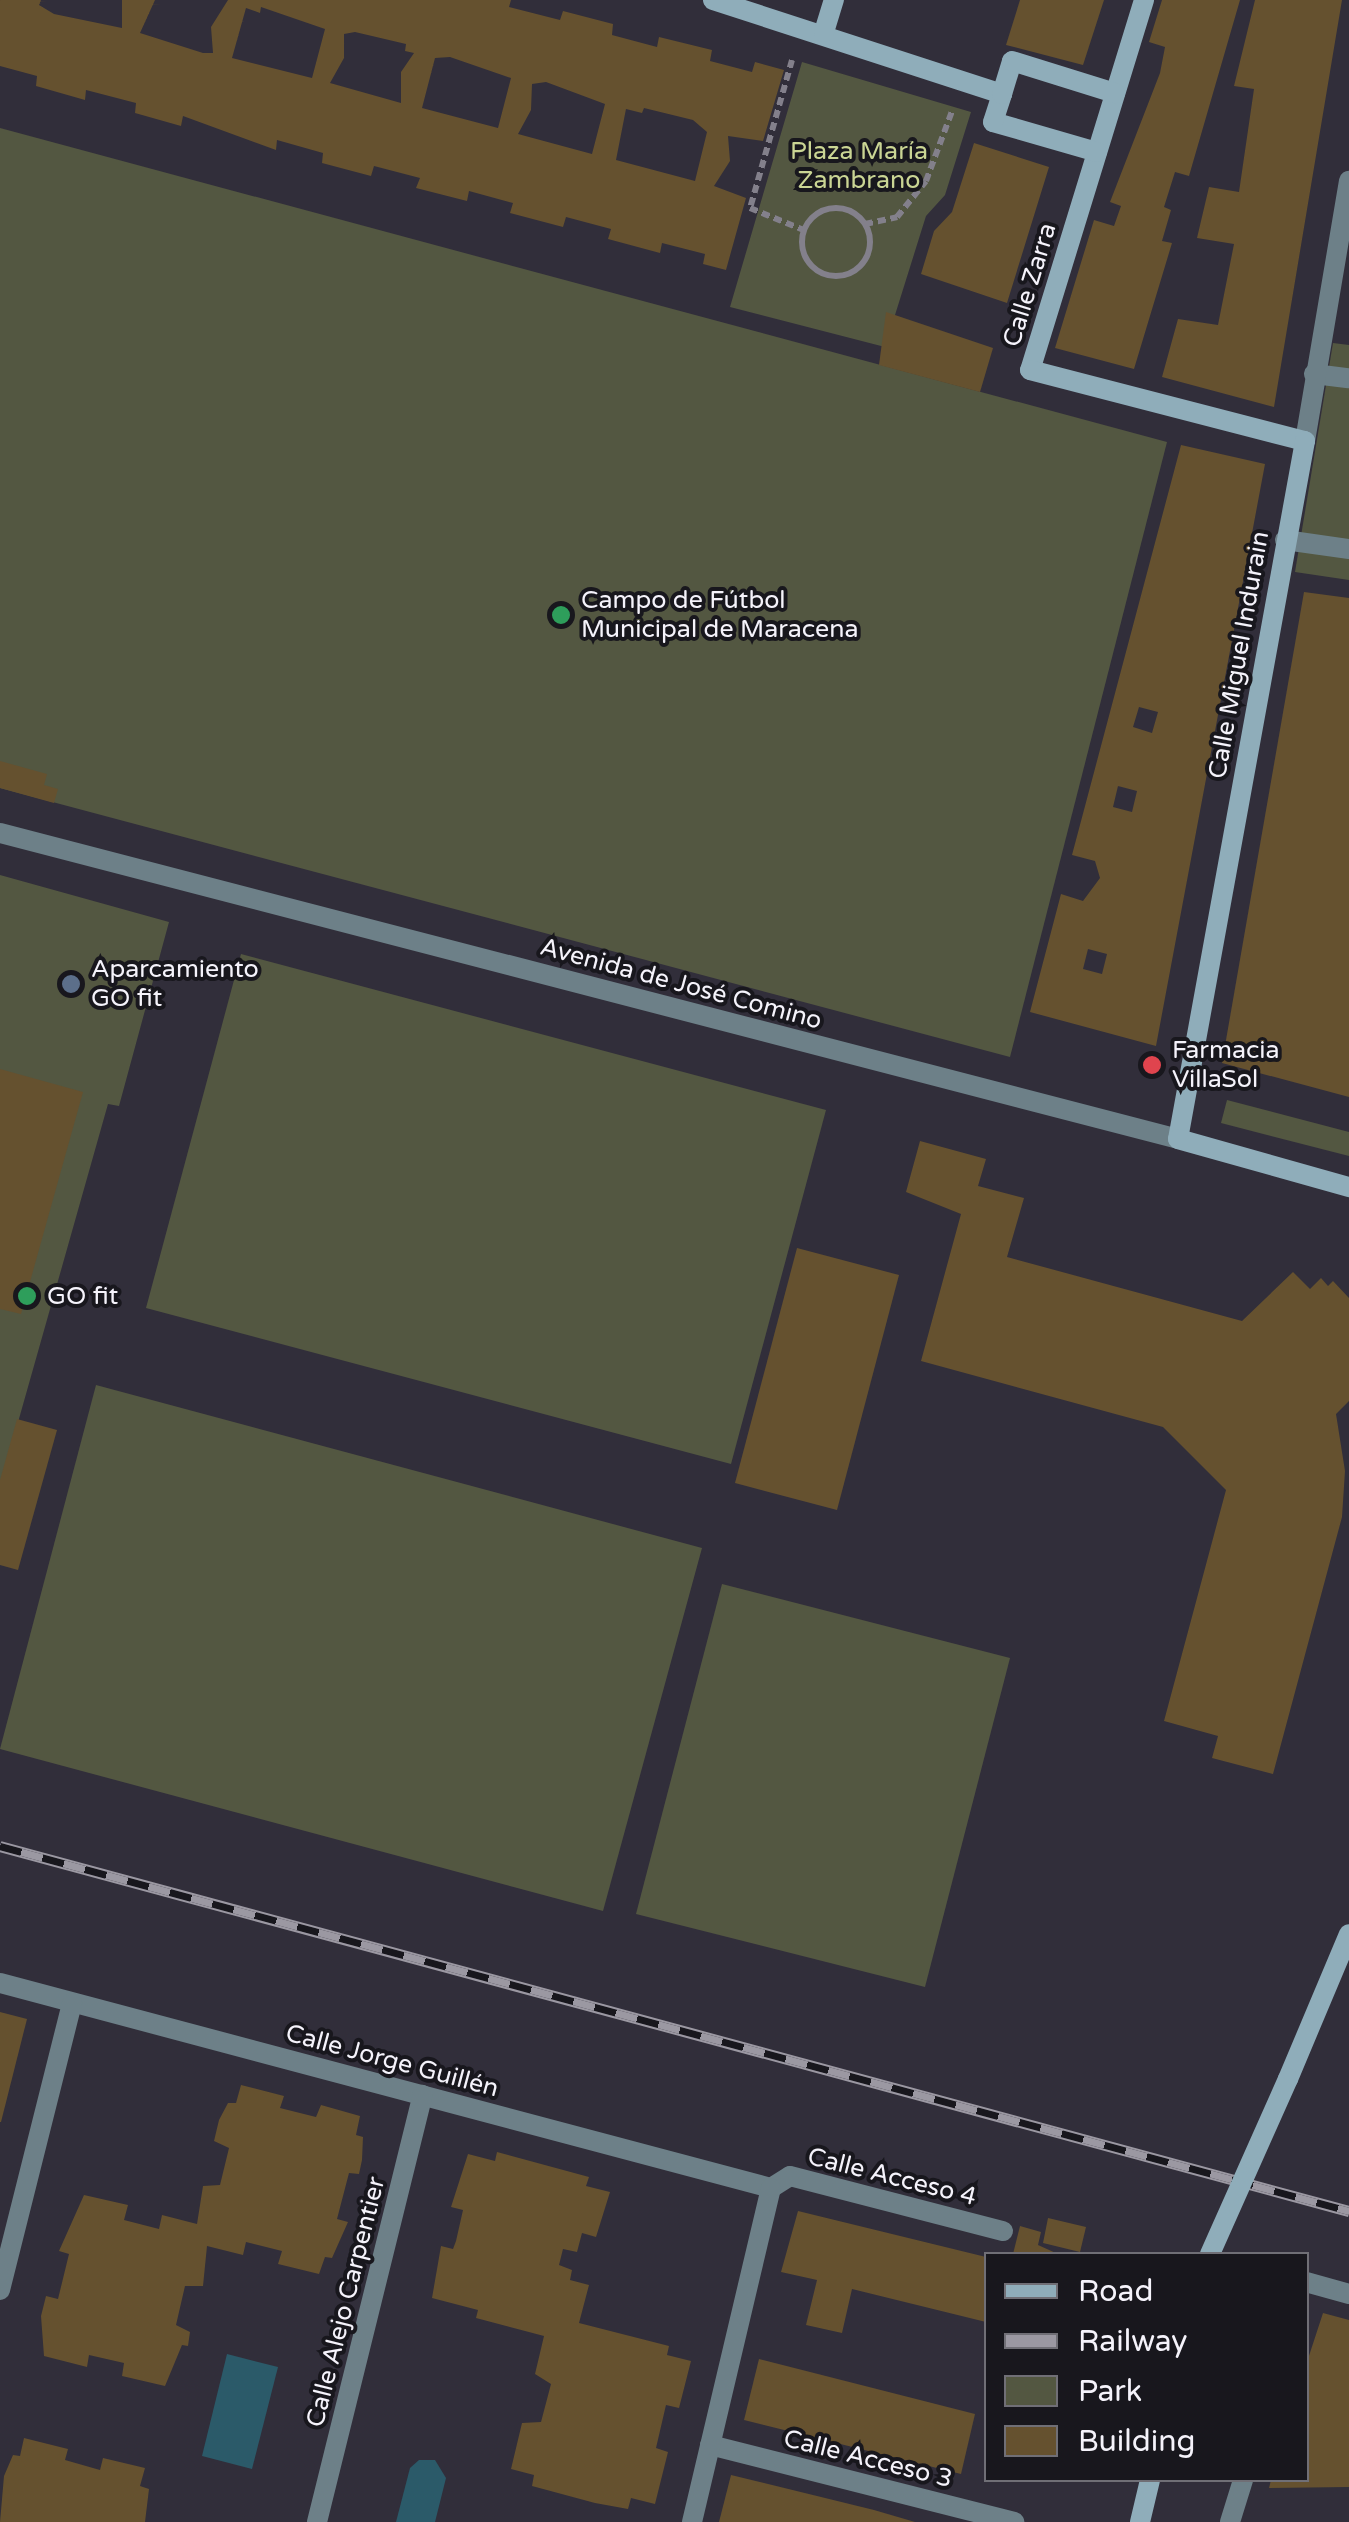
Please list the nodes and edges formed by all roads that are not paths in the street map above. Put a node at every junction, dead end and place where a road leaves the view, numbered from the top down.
1 (713, 0) edge
2 (834, 0) edge
3 (1144, 0) edge
4 (824, 32) junction
5 (1115, 93) junction
6 (1002, 94) junction
7 (1097, 152) junction
8 (1349, 181) edge
9 (1314, 374) junction
10 (1349, 378) edge
11 (1304, 441) junction
12 (1285, 540) junction
13 (1349, 549) edge
14 (0, 834) edge
15 (1178, 1139) junction
16 (1349, 1188) edge
17 (1349, 1934) edge
18 (0, 1984) edge
19 (72, 2003) junction
20 (423, 2095) junction
21 (770, 2188) junction
22 (1003, 2231) dead end
23 (1211, 2252) edge
24 (1309, 2283) edge
25 (0, 2290) edge
26 (1349, 2294) edge
27 (710, 2445) junction
28 (1150, 2482) edge
29 (1242, 2482) edge
30 (317, 2522) edge
31 (692, 2522) edge
32 (1014, 2522) edge
33 (1140, 2522) edge
34 (1230, 2522) edge

1 - 4 street
2 - 4 street
3 - 5 street, Calle Zarra
4 - 6 street
5 - 6 street
5 - 7 street, Calle Zarra
6 - 7 street
7 - 11 street, Calle Zarra
8 - 9 street, Calle Miguel Indurain
9 - 10 street
9 - 11 street, Calle Miguel Indurain
11 - 12 street, Calle Miguel Indurain
12 - 13 street
12 - 15 street, Calle Miguel Indurain
14 - 15 street, Avenida de José Comino
15 - 16 street, Avenida de José Comino
17 - 23 street, bridge
18 - 19 street, Calle Jorge Guillén
19 - 20 street, Calle Jorge Guillén
19 - 25 street
20 - 21 street, Calle Jorge Guillén
20 - 30 street, Calle Alejo Carpentier
21 - 22 street, Calle Acceso 4
21 - 27 street
24 - 26 street
27 - 31 street
27 - 32 street, Calle Acceso 3
28 - 33 street
29 - 34 street

